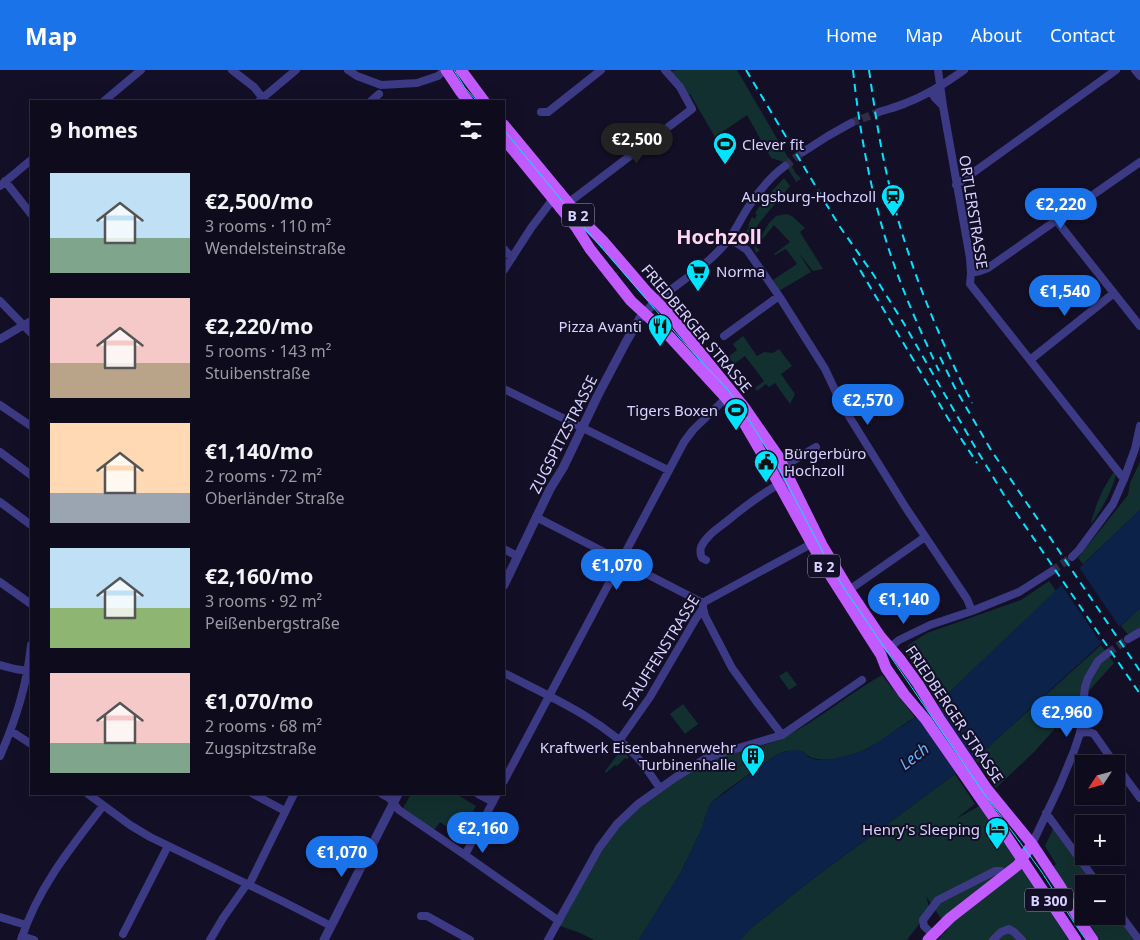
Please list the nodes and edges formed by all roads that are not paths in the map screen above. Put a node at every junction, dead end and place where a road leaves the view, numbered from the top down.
1 (141, 70) edge
2 (232, 70) edge
3 (296, 70) edge
4 (348, 70) edge
5 (446, 70) edge
6 (461, 70) edge
7 (601, 70) edge
8 (665, 70) edge
9 (938, 70) edge
10 (964, 70) edge
11 (1116, 70) edge
12 (1135, 70) edge
13 (1140, 76) edge
14 (381, 85) junction
15 (941, 86) junction
16 (931, 92) junction
17 (381, 98) edge
18 (105, 100) edge
19 (262, 100) edge
20 (467, 100) edge
21 (483, 100) edge
22 (943, 106) junction
23 (541, 112) dead end
24 (880, 112) tunnel mouth
25 (852, 123) tunnel mouth
26 (505, 126) edge
27 (505, 140) edge
28 (803, 152) tunnel mouth
29 (30, 161) edge
30 (1140, 162) edge
31 (785, 166) tunnel mouth
32 (3, 183) edge
33 (956, 186) junction
34 (554, 199) junction
35 (568, 203) junction
36 (30, 213) edge
37 (1056, 220) junction
38 (729, 238) junction
39 (505, 250) edge
40 (512, 258) junction
41 (505, 268) edge
42 (972, 272) junction
43 (1114, 292) junction
44 (779, 296) junction
45 (0, 301) edge
46 (656, 301) junction
47 (644, 313) junction
48 (30, 321) edge
49 (22, 325) junction
50 (1140, 326) edge
51 (30, 333) edge
52 (724, 336) dead end
53 (0, 339) edge
54 (1030, 360) junction
55 (505, 389) edge
56 (726, 398) junction
57 (0, 405) edge
58 (30, 425) edge
59 (1140, 426) edge
60 (583, 428) junction
61 (816, 447) dead end
62 (1137, 447) edge
63 (0, 452) edge
64 (778, 469) junction
65 (668, 470) junction
66 (30, 474) edge
67 (1124, 478) junction
68 (784, 481) junction
69 (0, 502) edge
70 (536, 517) junction
71 (30, 524) edge
72 (925, 537) junction
73 (811, 544) junction
74 (505, 550) edge
75 (517, 556) junction
76 (1072, 557) tunnel mouth
77 (620, 560) junction
78 (706, 560) dead end
79 (1052, 571) tunnel mouth
80 (0, 582) edge
81 (505, 583) edge
82 (849, 590) junction
83 (30, 603) edge
84 (703, 606) junction
85 (972, 611) junction
86 (1140, 632) edge
87 (1128, 639) tunnel mouth
88 (890, 647) junction
89 (1108, 653) tunnel mouth
90 (30, 654) edge
91 (881, 655) junction
92 (0, 665) edge
93 (28, 671) junction
94 (505, 673) edge
95 (862, 680) dead end
96 (549, 695) junction
97 (11, 731) junction
98 (1080, 733) junction
99 (782, 735) junction
100 (619, 741) junction
101 (30, 743) edge
102 (1109, 755) edge
103 (0, 756) edge
104 (1125, 777) edge
105 (505, 779) edge
106 (660, 788) junction
107 (982, 792) junction
108 (89, 795) edge
109 (255, 795) edge
110 (293, 795) edge
111 (384, 795) edge
112 (398, 795) edge
113 (480, 795) edge
114 (496, 795) edge
115 (1140, 798) edge
116 (493, 802) junction
117 (393, 804) junction
118 (103, 806) junction
119 (285, 811) junction
120 (1046, 813) junction
121 (1032, 844) junction
122 (168, 846) junction
123 (465, 855) junction
124 (1022, 859) junction
125 (1002, 872) junction
126 (1091, 875) edge
127 (248, 884) junction
128 (421, 916) dead end
129 (0, 917) edge
130 (559, 921) junction
131 (1125, 921) edge
132 (26, 925) junction
133 (331, 926) junction
134 (123, 934) dead end
135 (931, 937) edge
136 (22, 938) edge
137 (34, 940) edge
138 (210, 940) edge
139 (324, 940) edge
140 (470, 940) edge
141 (548, 940) edge
142 (993, 940) edge
143 (1022, 940) edge
144 (1076, 940) edge
145 (1093, 940) edge
146 (1139, 940) edge

1 - 18 street
2 - 19 street
3 - 19 street
4 - 14 street
5 - 14 street
5 - 20 main road
6 - 21 main road
7 - 23 street
8 - 35 street
9 - 15 street, ORTLERSTRASSE
10 - 15 street
11 - 33 street
12 - 13 street
14 - 17 street
15 - 16 street
15 - 22 street, ORTLERSTRASSE
16 - 22 street
16 - 24 street
22 - 33 street, ORTLERSTRASSE
25 - 28 street
26 - 35 main road, FRIEDBERGER STRASSE / B 2
27 - 34 main road, FRIEDBERGER STRASSE / B 2
29 - 32 street
30 - 37 street
31 - 38 street
32 - 36 street
33 - 42 street, ORTLERSTRASSE
34 - 40 street
34 - 47 main road, FRIEDBERGER STRASSE / B 2
35 - 46 main road, FRIEDBERGER STRASSE / B 2
37 - 42 street
37 - 43 street
38 - 44 street
38 - 46 street
39 - 40 street
40 - 41 street
42 - 54 street, ORTLERSTRASSE
43 - 50 street
43 - 54 street
44 - 52 street
44 - 72 street
45 - 49 street
46 - 47 street, ZUGSPITZSTRASSE
46 - 64 main road, FRIEDBERGER STRASSE / B 2
47 - 56 main road, FRIEDBERGER STRASSE / B 2
47 - 60 street, ZUGSPITZSTRASSE
48 - 49 street
49 - 51 street
49 - 53 street
54 - 67 street, ORTLERSTRASSE
55 - 60 street
56 - 64 main road, FRIEDBERGER STRASSE / B 2
56 - 65 street
57 - 58 street
59 - 62 street
60 - 65 street
60 - 70 street, ZUGSPITZSTRASSE
61 - 64 street
62 - 67 street
63 - 66 street
64 - 68 main road, FRIEDBERGER STRASSE / B 2
65 - 77 street
67 - 76 street
68 - 73 main road, FRIEDBERGER STRASSE / B 2
68 - 78 street
68 - 82 main road, FRIEDBERGER STRASSE / B 2
69 - 71 street
70 - 75 street, ZUGSPITZSTRASSE
70 - 77 street
72 - 82 street
72 - 85 street
73 - 84 street, STAUFFENSTRASSE
73 - 91 main road, FRIEDBERGER STRASSE / B 2
74 - 75 street
75 - 81 street, ZUGSPITZSTRASSE
77 - 84 street
77 - 96 street
79 - 85 street
80 - 83 street
82 - 88 main road, FRIEDBERGER STRASSE / B 2
84 - 99 street
84 - 100 street, STAUFFENSTRASSE
85 - 88 street
86 - 87 street
88 - 91 street
88 - 107 main road, FRIEDBERGER STRASSE / B 2
89 - 98 street
90 - 93 street
91 - 107 main road, FRIEDBERGER STRASSE / B 2
92 - 93 street
93 - 97 street
94 - 96 street
95 - 99 street
96 - 100 street
96 - 105 street
97 - 101 street
97 - 103 street
98 - 102 street
98 - 120 street
99 - 106 street
100 - 106 street
104 - 115 street
106 - 130 street
107 - 121 main road, FRIEDBERGER STRASSE / B 2
107 - 124 main road, FRIEDBERGER STRASSE / B 2
108 - 118 street
109 - 119 street
110 - 119 street
111 - 117 street
112 - 117 street
113 - 116 street
114 - 116 street
116 - 123 street
117 - 123 street
117 - 133 street
118 - 122 street
118 - 132 street
119 - 127 street
120 - 121 street
120 - 126 street
121 - 124 main road
121 - 145 main road, FRIEDBERGER STRASSE / B 300
122 - 127 street
122 - 134 street
123 - 130 street
124 - 125 main road
124 - 144 main road, FRIEDBERGER STRASSE / B 300
125 - 135 main road
125 - 135 street
127 - 133 street
127 - 138 street
128 - 140 street
129 - 132 street
130 - 141 street
131 - 146 street
132 - 136 street
133 - 139 street
136 - 137 street
142 - 143 street

